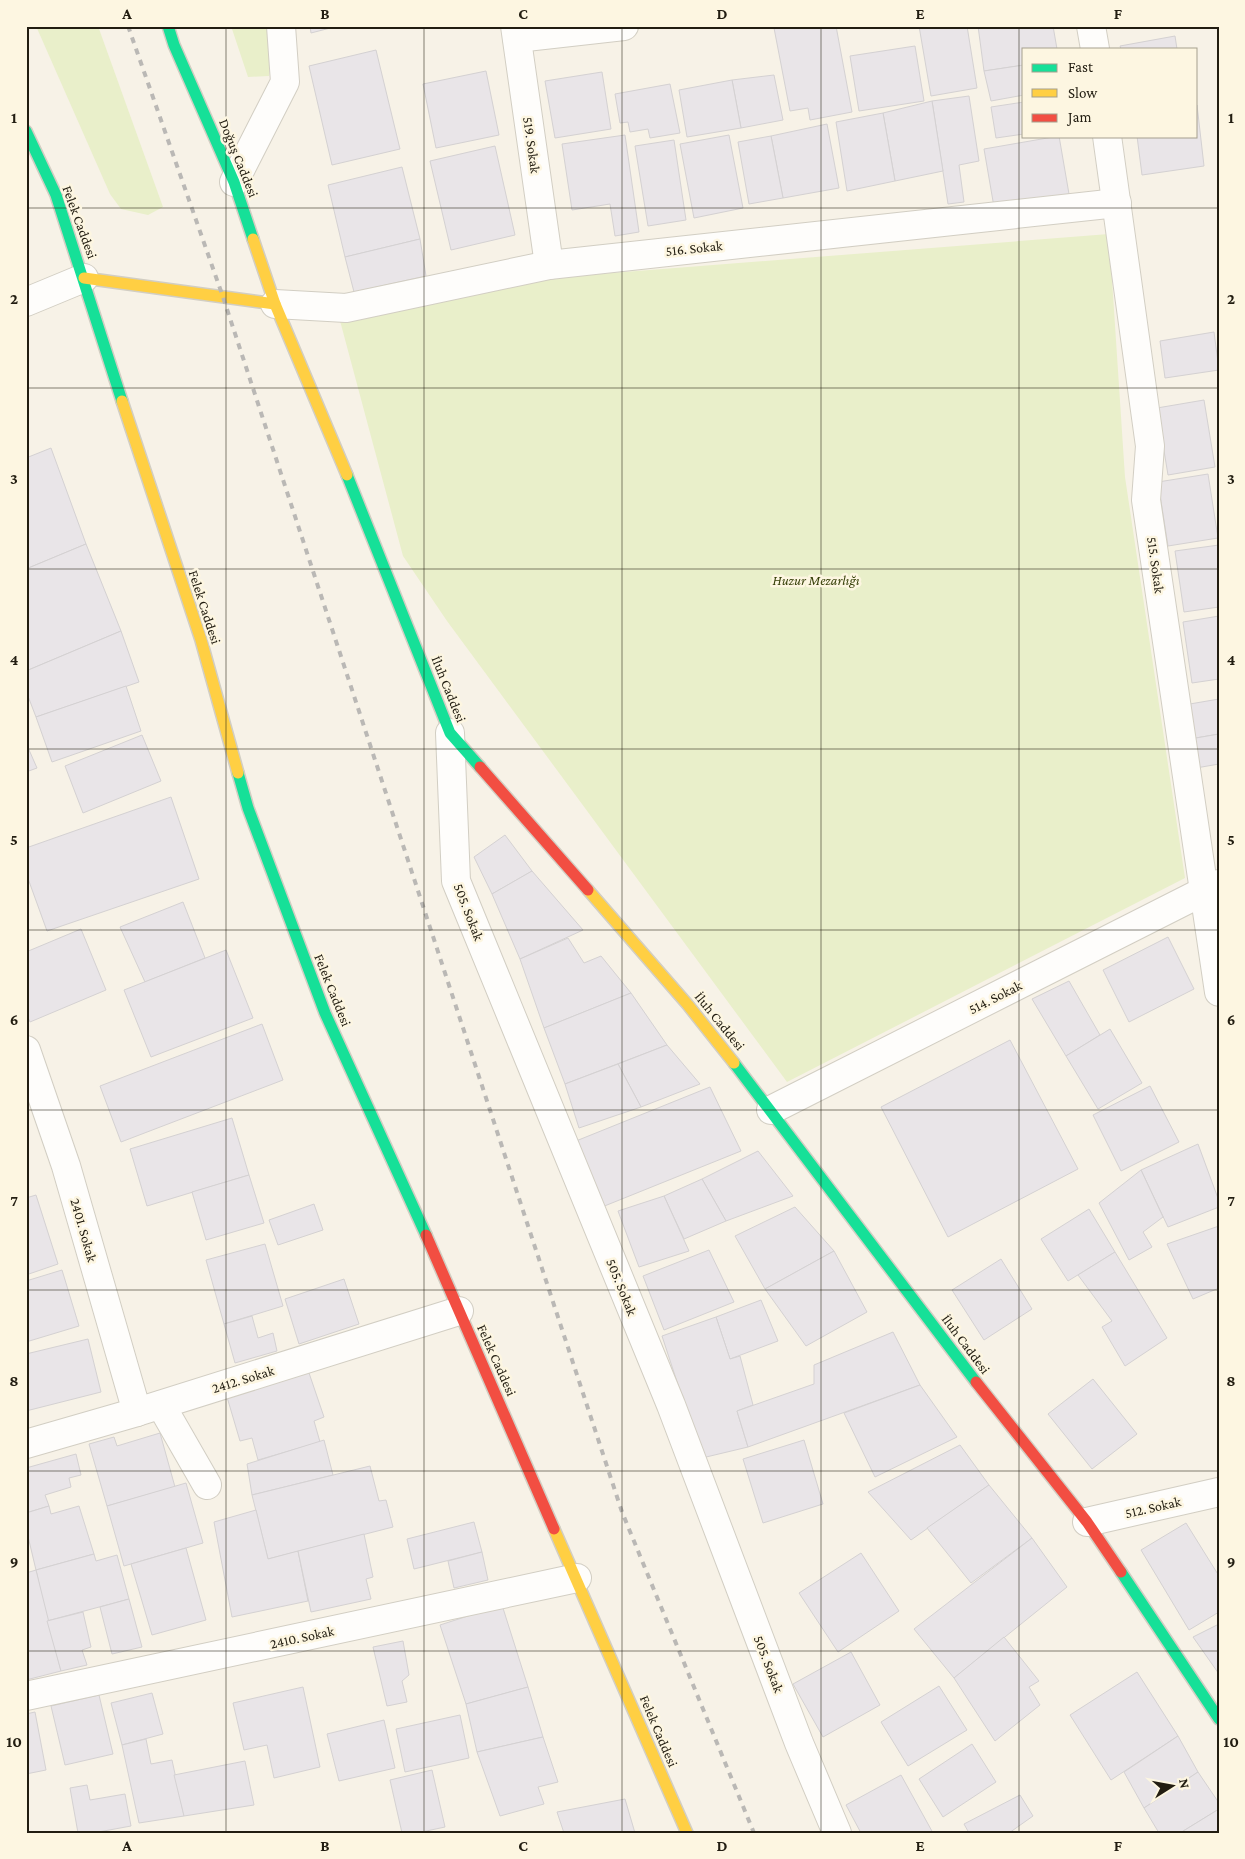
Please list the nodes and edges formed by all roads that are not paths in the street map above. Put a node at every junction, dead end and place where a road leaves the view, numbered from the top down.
1 (168, 26) edge
2 (281, 26) edge
3 (624, 26) edge
4 (1091, 26) edge
5 (516, 32) edge
6 (1095, 48) edge
7 (26, 131) edge
8 (1107, 138) edge
9 (234, 182) junction
10 (1117, 203) junction
11 (548, 265) junction
12 (84, 278) junction
13 (26, 302) edge
14 (275, 304) junction
15 (450, 733) junction
16 (1211, 888) edge
17 (1219, 992) edge
18 (26, 1050) edge
19 (770, 1110) junction
20 (459, 1311) junction
21 (149, 1409) junction
22 (26, 1444) edge
23 (207, 1485) dead end
24 (1219, 1492) edge
25 (1087, 1522) junction
26 (577, 1578) junction
27 (26, 1696) edge
28 (1219, 1719) edge
29 (687, 1833) edge
30 (837, 1833) edge

1 - 9 street, Doğuş Caddesi
2 - 9 street
3 - 5 street
4 - 6 street
5 - 11 street, 519. Sokak
7 - 12 street, Felek Caddesi
8 - 10 street, 515. Sokak
9 - 14 street, Doğuş Caddesi
10 - 11 street, 516. Sokak
10 - 16 street, 515. Sokak
11 - 14 street, 516. Sokak
12 - 13 street
12 - 14 street
12 - 20 street, Felek Caddesi
14 - 15 street, İluh Caddesi
15 - 19 street, İluh Caddesi
15 - 30 street, 505. Sokak
16 - 17 street, 515. Sokak
16 - 19 street, 514. Sokak
18 - 21 street, 2401. Sokak
19 - 25 street, İluh Caddesi
20 - 21 street, 2412. Sokak
20 - 26 street, Felek Caddesi
21 - 22 street, 2412. Sokak
21 - 23 street, 2401. Sokak
24 - 25 street, 512. Sokak
25 - 28 street, İluh Caddesi
26 - 27 street, 2410. Sokak
26 - 29 street, Felek Caddesi

